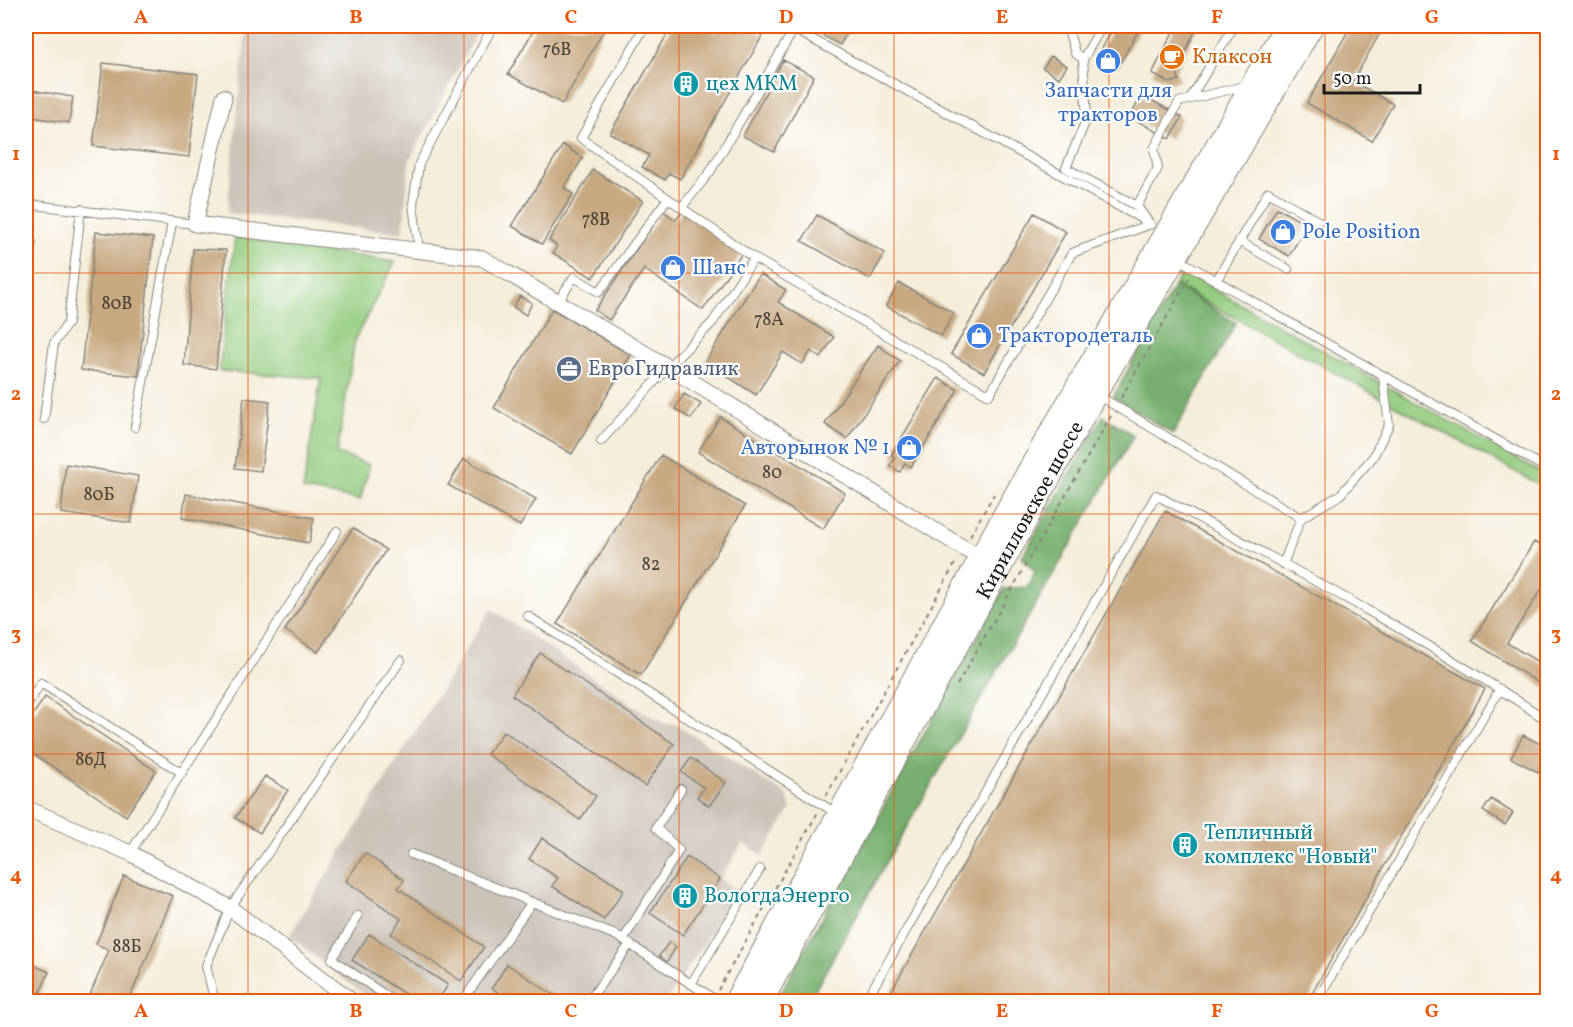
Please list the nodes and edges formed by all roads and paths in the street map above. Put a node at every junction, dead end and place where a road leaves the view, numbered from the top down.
1 (493, 26) edge
2 (645, 26) edge
3 (1067, 26) edge
4 (1102, 26) edge
5 (1234, 26) edge
6 (1287, 26) edge
7 (1311, 26) edge
8 (793, 27) edge
9 (1083, 59) junction
10 (1251, 84) junction
11 (224, 97) dead end
12 (1190, 99) junction
13 (668, 198) junction
14 (26, 204) edge
15 (1137, 206) junction
16 (682, 207) junction
17 (81, 209) junction
18 (1318, 221) dead end
19 (172, 222) junction
20 (195, 224) junction
21 (1162, 240) junction
22 (1239, 242) junction
23 (419, 251) junction
24 (754, 258) junction
25 (1195, 269) junction
26 (1288, 269) dead end
27 (1216, 281) junction
28 (557, 303) junction
29 (668, 367) junction
30 (1383, 377) junction
31 (1095, 393) junction
32 (1116, 406) junction
33 (44, 419) dead end
34 (135, 427) dead end
35 (601, 441) dead end
36 (1548, 469) edge
37 (1301, 518) junction
38 (337, 531) dead end
39 (981, 558) junction
40 (1283, 564) junction
41 (528, 616) dead end
42 (401, 660) dead end
43 (957, 685) dead end
44 (1500, 689) junction
45 (26, 706) edge
46 (1548, 721) edge
47 (182, 773) junction
48 (681, 789) dead end
49 (26, 808) edge
50 (830, 810) junction
51 (130, 854) junction
52 (411, 854) dead end
53 (760, 869) dead end
54 (532, 902) junction
55 (230, 908) junction
56 (358, 916) dead end
57 (627, 942) junction
58 (691, 984) junction
59 (723, 1000) edge
60 (465, 1001) edge
61 (215, 1002) edge
62 (353, 1002) edge
63 (395, 1002) edge
64 (588, 1002) edge
65 (760, 1002) edge
66 (865, 1002) edge
67 (1316, 1002) edge

1 - 23 lane
2 - 13 lane
3 - 9 lane
4 - 9 lane
5 - 12 lane
6 - 10 main road, Кирилловское шоссе
7 - 21 main road, Кирилловское шоссе
8 - 16 lane
8 - 21 lane
9 - 15 lane
10 - 12 lane
10 - 21 main road, Кирилловское шоссе
11 - 20 street
12 - 15 lane
13 - 16 lane
13 - 28 lane
14 - 17 lane
15 - 21 lane
16 - 24 lane
17 - 19 lane
17 - 33 lane
18 - 22 lane
19 - 20 lane
19 - 34 lane
20 - 23 street
21 - 24 lane
21 - 25 lane
21 - 31 main road, Кирилловское шоссе
21 - 39 main road, Кирилловское шоссе
22 - 26 lane
22 - 27 lane
23 - 28 street
24 - 29 lane
25 - 27 lane
25 - 32 path
27 - 30 lane
28 - 29 street
29 - 35 lane
29 - 39 street
30 - 36 lane
30 - 37 lane
31 - 32 lane
31 - 39 main road, Кирилловское шоссе
32 - 37 lane
32 - 43 path
37 - 40 lane
38 - 47 lane
39 - 50 main road, Кирилловское шоссе
39 - 50 path
39 - 65 main road, Кирилловское шоссе
40 - 44 lane
40 - 66 lane
41 - 50 lane
42 - 55 lane
44 - 46 lane
44 - 67 lane
45 - 47 lane
47 - 51 lane
48 - 57 lane
49 - 51 street
50 - 59 main road, Кирилловское шоссе
50 - 59 path
51 - 55 street
52 - 54 lane
53 - 58 lane
54 - 57 lane
54 - 60 lane
55 - 61 lane
55 - 62 street
56 - 63 lane
57 - 58 lane
57 - 64 lane
58 - 59 lane

